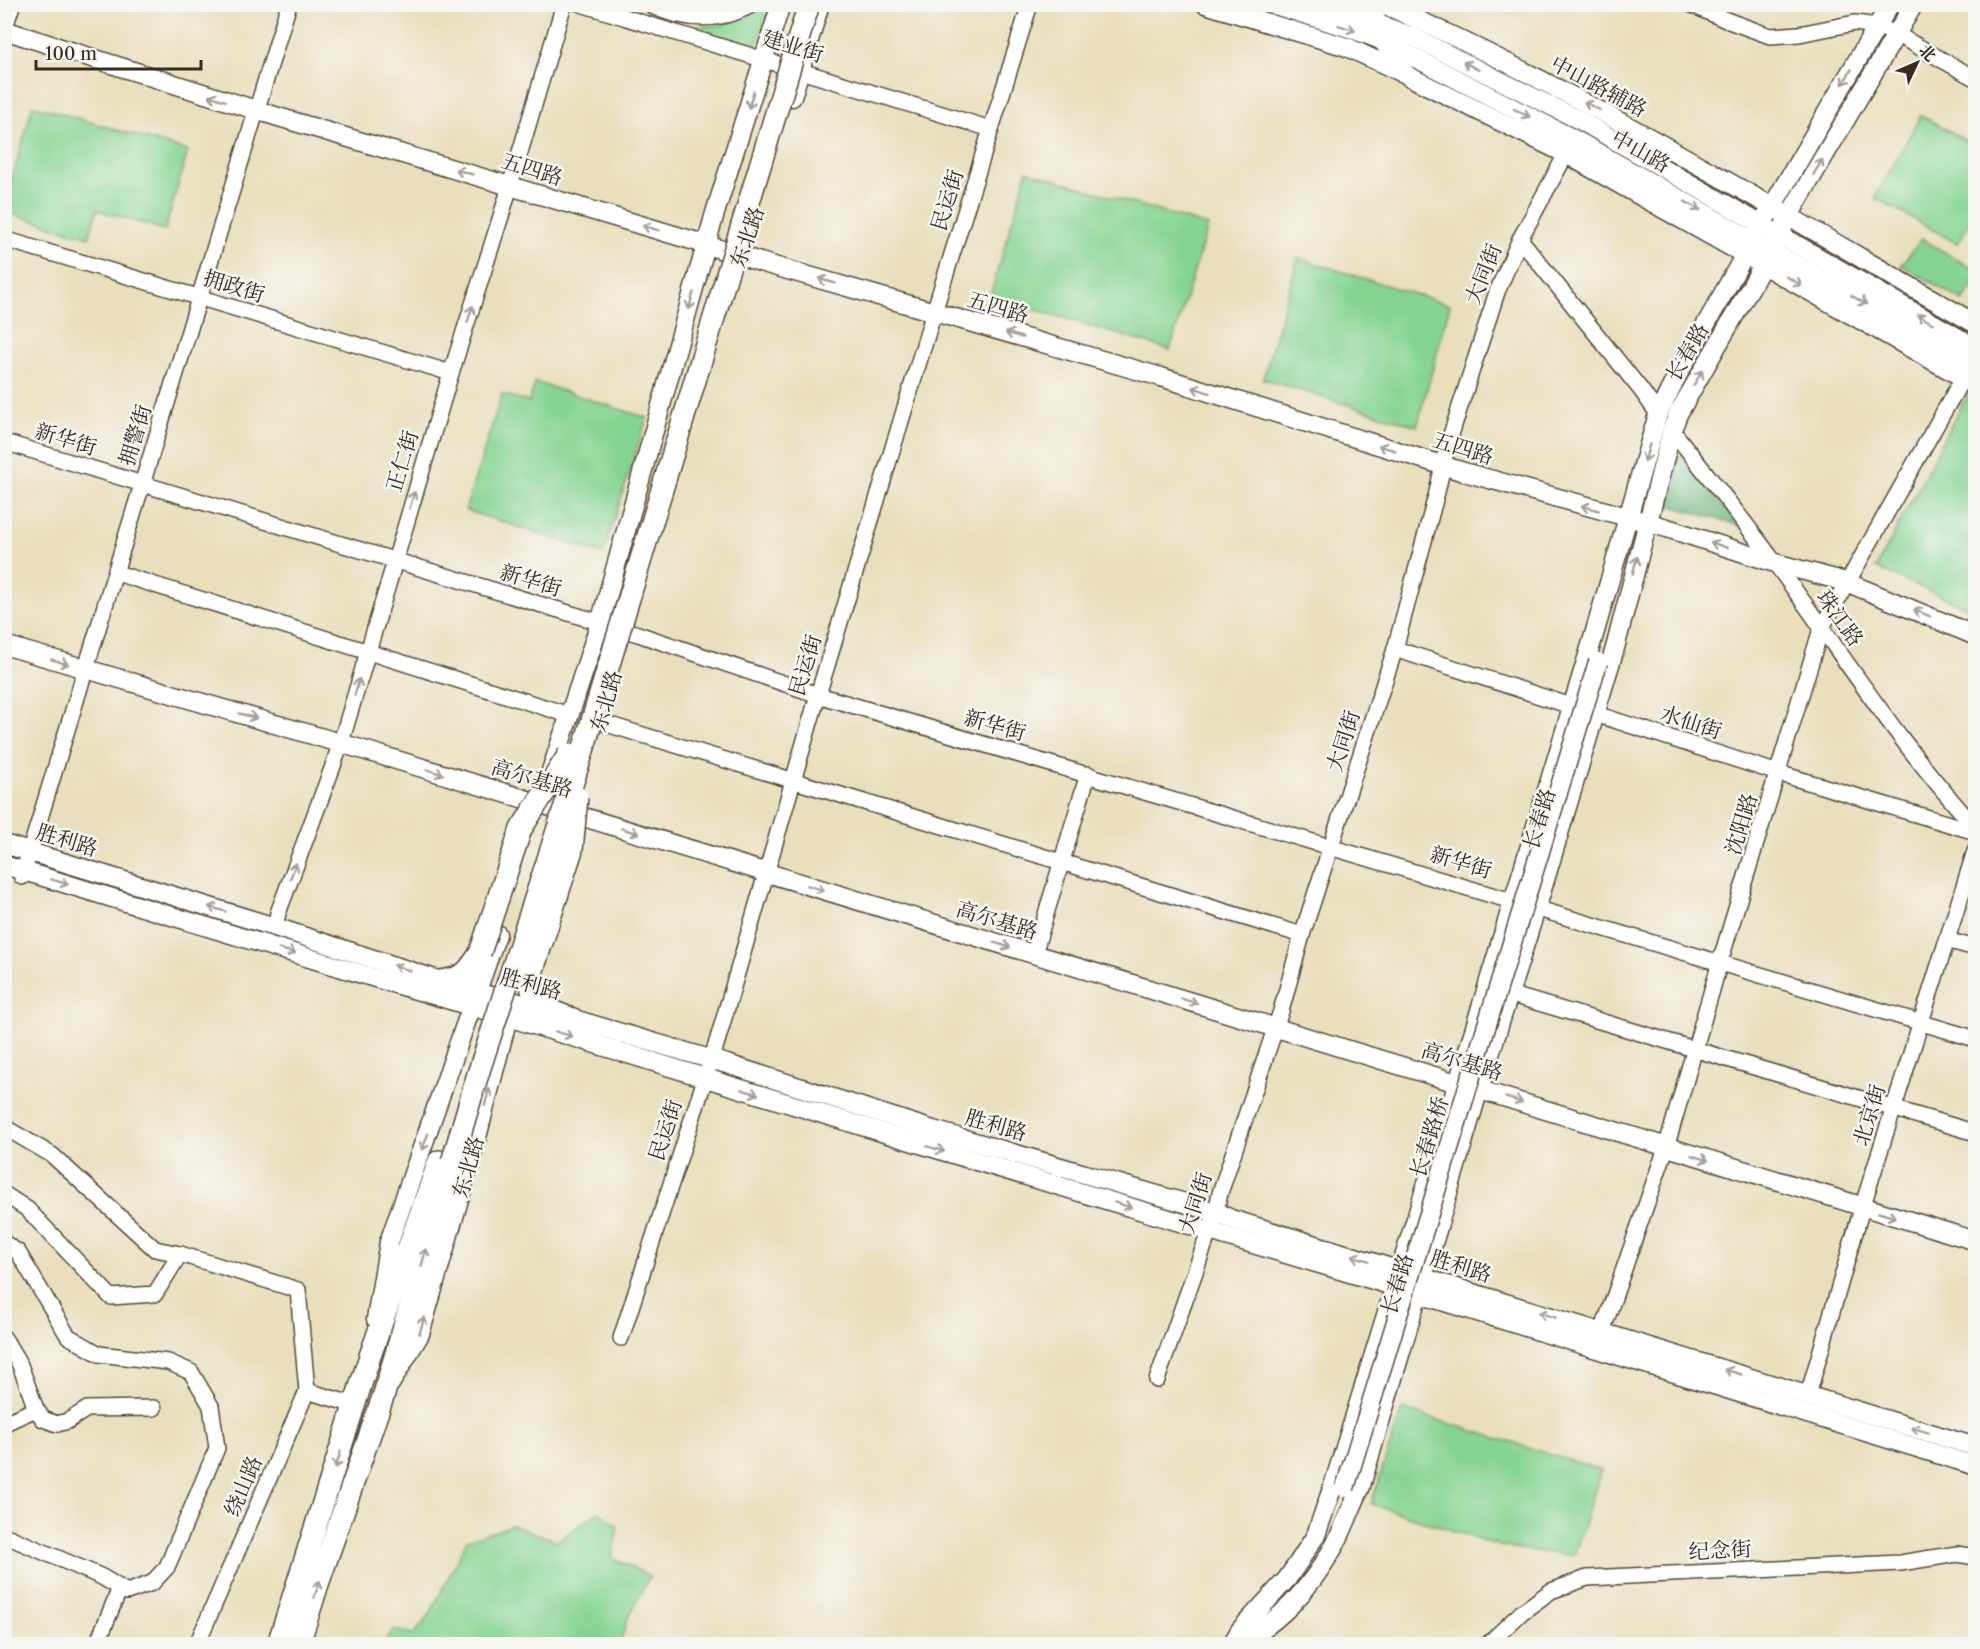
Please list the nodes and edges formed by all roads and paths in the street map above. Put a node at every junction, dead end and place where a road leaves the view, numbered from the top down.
1 (11, 4) edge
2 (289, 4) edge
3 (564, 4) edge
4 (581, 4) edge
5 (655, 4) edge
6 (747, 4) edge
7 (780, 4) edge
8 (795, 4) edge
9 (809, 4) edge
10 (820, 4) edge
11 (1030, 4) edge
12 (1205, 4) edge
13 (1271, 4) edge
14 (1324, 4) edge
15 (1383, 4) edge
16 (1404, 4) edge
17 (1690, 4) edge
18 (1890, 4) edge
19 (1914, 4) edge
20 (1373, 13) edge
21 (1427, 24) junction
22 (4, 25) edge
23 (1877, 26) junction
24 (4, 30) edge
25 (1896, 34) junction
26 (1382, 42) junction
27 (764, 59) junction
28 (800, 70) junction
29 (1408, 76) junction
30 (1976, 79) edge
31 (256, 110) junction
32 (1583, 122) junction
33 (991, 129) junction
34 (1570, 146) junction
35 (509, 186) junction
36 (1750, 195) junction
37 (1771, 208) junction
38 (1788, 218) junction
39 (4, 239) edge
40 (1520, 239) junction
41 (1753, 240) junction
42 (707, 245) junction
43 (1771, 250) junction
44 (740, 255) junction
45 (199, 297) junction
46 (934, 312) junction
47 (1976, 324) edge
48 (1973, 366) edge
49 (451, 373) junction
50 (1658, 414) junction
51 (1672, 430) junction
52 (4, 442) edge
53 (1443, 466) junction
54 (142, 484) junction
55 (1628, 518) junction
56 (1646, 524) junction
57 (394, 560) junction
58 (1775, 563) junction
59 (123, 575) dead end
60 (1846, 582) junction
61 (1604, 602) junction
62 (1624, 608) junction
63 (600, 623) junction
64 (1821, 629) junction
65 (627, 630) junction
66 (1976, 636) edge
67 (4, 645) edge
68 (1395, 649) junction
69 (368, 652) junction
70 (1598, 662) junction
71 (86, 669) junction
72 (818, 695) junction
73 (1571, 705) junction
74 (1594, 712) junction
75 (569, 715) junction
76 (600, 722) junction
77 (340, 743) junction
78 (575, 756) junction
79 (1778, 773) junction
80 (1088, 774) junction
81 (793, 780) junction
82 (540, 804) junction
83 (574, 814) junction
84 (1976, 830) edge
85 (4, 844) edge
86 (1330, 846) junction
87 (1976, 848) edge
88 (30, 852) junction
89 (1062, 861) junction
90 (4, 865) edge
91 (766, 872) junction
92 (23, 874) junction
93 (1513, 900) junction
94 (1536, 907) junction
95 (275, 927) junction
96 (1302, 935) junction
97 (1946, 940) junction
98 (1976, 948) edge
99 (1034, 954) junction
100 (1720, 962) junction
101 (441, 981) junction
102 (1509, 994) junction
103 (475, 1000) junction
104 (510, 1009) junction
105 (573, 1019) junction
106 (1920, 1022) junction
107 (1276, 1028) junction
108 (1976, 1039) edge
109 (1695, 1049) junction
110 (707, 1069) junction
111 (1458, 1083) junction
112 (1479, 1089) junction
113 (1893, 1107) junction
114 (4, 1127) edge
115 (1976, 1133) edge
116 (1666, 1148) junction
117 (445, 1162) junction
118 (4, 1194) edge
119 (1862, 1208) junction
120 (1215, 1212) junction
121 (1209, 1230) junction
122 (1976, 1241) edge
123 (4, 1243) edge
124 (180, 1254) junction
125 (1396, 1278) junction
126 (1420, 1286) junction
127 (1602, 1332) junction
128 (4, 1338) edge
129 (621, 1338) dead end
130 (370, 1356) junction
131 (1157, 1380) dead end
132 (307, 1391) junction
133 (384, 1394) junction
134 (1808, 1395) junction
135 (356, 1405) junction
136 (153, 1408) dead end
137 (36, 1409) junction
138 (4, 1426) edge
139 (1976, 1447) edge
140 (1976, 1466) edge
141 (4, 1535) edge
142 (1976, 1557) edge
143 (120, 1587) junction
144 (97, 1644) edge
145 (197, 1644) edge
146 (278, 1644) edge
147 (299, 1644) edge
148 (1232, 1644) edge
149 (1488, 1644) edge

1 - 22 main road
2 - 31 street, 拥警街
3 - 35 street, 正仁街
4 - 27 street, 建业街
5 - 6 highway
7 - 27 main road, 东北路
8 - 78 highway, 东北路
9 - 78 highway, 东北路, bridge
10 - 28 main road, 东北路
11 - 33 street, 民运街
12 - 29 main road
13 -> 26 main road, 中山路
14 - 20 main road, 中山路
15 - 21 main road, 中山路辅路
16 - 21 main road
17 - 23 street
18 - 23 main road, 长春路
19 - 25 main road, 长春路
20 - 26 main road
32 -> 20 main road, 中山路
36 -> 21 main road, 中山路辅路
23 - 25 street
23 -> 37 main road, 长春路
31 -> 24 main road, 五四路
25 - 30 street
38 -> 25 main road, 长春路
26 - 29 main road
26 -> 34 main road, 中山路
27 - 28 street, 建业街
27 -> 42 main road, 东北路
28 - 33 street, 建业街
28 - 44 main road, 东北路
29 - 34 main road
35 -> 31 main road, 五四路
31 - 45 street, 拥警街
32 - 34 street, 大同街
32 - 41 main road, 中山路
33 - 46 street, 民运街
34 - 40 street, 大同街
34 -> 41 main road, 中山路
34 - 41 main road
42 -> 35 main road, 五四路
49 -> 35 street, 正仁街
36 - 37 main road, 中山路辅路
36 - 41 main road
37 - 38 main road, 中山路辅路
37 - 41 main road, 长春路
38 - 43 main road, 长春路
38 - 47 main road, 中山路辅路
39 - 45 street, 拥政街
40 - 50 street
40 - 53 street, 大同街
41 - 43 main road, 中山路
41 - 50 main road, 长春路
42 - 44 main road, 五四路
42 -> 63 main road, 东北路
43 -> 48 main road
48 -> 43 main road, 中山路
51 -> 43 main road, 长春路
46 -> 44 main road, 五四路
44 - 65 main road, 东北路
45 - 49 street, 拥政街
45 - 54 street, 拥警街
53 -> 46 main road, 五四路
46 - 72 street, 民运街
48 - 60 street, 沈阳路
57 -> 49 street, 正仁街
50 -> 55 main road, 长春路
51 - 56 main road, 长春路
51 - 58 street, 珠江路
52 - 54 street, 新华街
55 -> 53 main road, 五四路
53 - 68 street, 大同街
54 - 57 street, 新华街
54 - 71 street, 拥警街
55 - 56 main road, 五四路
55 - 61 main road, 长春路
58 -> 56 main road, 五四路
62 -> 56 main road, 长春路
57 - 63 street, 新华街
57 - 69 street, 正仁街
58 - 60 main road, 五四路
58 - 64 street, 珠江路
59 - 69 street
60 - 64 street, 沈阳路
66 -> 60 main road, 五四路
61 - 70 main road
61 - 73 main road, 长春路
62 - 70 main road
62 - 74 main road, 长春路
63 - 65 street, 新华街
63 - 75 main road, 东北路
64 - 79 street, 沈阳路
64 - 84 street, 珠江路
65 - 72 street, 新华街
65 - 76 main road, 东北路
67 -> 71 main road, 高尔基路
68 - 73 street, 水仙街
68 - 86 street, 大同街
69 - 75 street
77 -> 69 street, 正仁街
70 - 148 main road, 长春路桥, bridge
71 -> 77 main road, 高尔基路
71 - 88 street, 拥警街
72 - 80 street, 新华街
72 - 81 street, 民运街
73 - 74 street, 水仙街
73 - 93 main road, 长春路
74 - 79 street, 水仙街
74 - 94 main road, 长春路
75 - 82 main road, 东北路
76 - 81 street
76 - 83 main road, 东北路
77 -> 82 main road, 高尔基路
95 -> 77 street, 正仁街
78 - 101 highway, bridge
78 - 105 highway, bridge
78 - 117 highway, 东北路, bridge
79 - 84 street, 水仙街
79 - 100 street, 沈阳路
80 - 86 street, 新华街
80 - 89 street
81 - 89 street
81 - 91 street, 民运街
82 - 83 main road, 高尔基路
82 - 103 main road, 东北路
83 -> 91 main road, 高尔基路
83 - 104 main road, 东北路
85 - 88 main road, 胜利路
86 - 93 street, 新华街
86 - 96 street, 大同街
87 - 97 street, 北京街
88 - 92 street, 拥警街
95 -> 88 main road, 胜利路
89 - 96 street
89 - 99 street
90 - 92 main road, 胜利路
91 -> 99 main road, 高尔基路
91 - 110 street, 民运街
92 -> 103 main road, 胜利路
93 - 94 street, 新华街
93 - 111 main road, 长春路
94 - 100 street, 新华街
94 - 102 main road, 长春路
101 -> 95 main road, 胜利路
96 - 107 street, 大同街
97 - 98 street
97 - 106 street, 北京街
99 -> 107 main road, 高尔基路
100 - 106 street, 新华街
100 - 109 street, 沈阳路
101 - 103 main road, 胜利路
102 - 109 street
102 - 112 main road, 长春路
103 - 104 main road, 胜利路
103 -> 130 main road, 东北路
104 - 105 main road, 胜利路
104 -> 110 main road, 胜利路
133 -> 104 main road, 东北路
105 - 110 main road, 胜利路
106 - 108 street, 新华街
106 - 113 street, 北京街
107 - 111 main road, 高尔基路
107 - 120 street, 大同街
109 - 113 street
109 - 116 street, 沈阳路
110 - 120 main road, 胜利路
110 -> 121 main road, 胜利路
110 - 129 street, 民运街
111 - 112 main road, 高尔基路
111 - 125 main road, 长春路
112 -> 116 main road, 高尔基路
112 - 126 main road, 长春路
113 - 115 street
113 - 119 street, 北京街
114 - 124 street
116 -> 119 main road, 高尔基路
116 - 127 street, 沈阳路
117 - 130 highway, 东北路
133 -> 117 highway, 东北路
118 - 124 street
119 -> 122 main road, 高尔基路
119 - 134 street, 北京街
120 - 121 street, 大同街
125 -> 120 main road, 胜利路
121 - 125 main road, 胜利路
121 - 131 street, 大同街
123 - 143 street
124 - 132 street
125 - 126 main road, 胜利路
125 - 148 main road, 长春路
127 -> 126 main road, 胜利路
126 - 140 main road, 胜利路
126 - 148 main road, 长春路
134 -> 127 main road, 胜利路
128 - 137 street
130 - 135 highway, 东北路
132 - 135 street
132 - 145 street, 绕山路
147 -> 133 highway, 东北路
139 -> 134 main road, 胜利路
135 -> 146 highway, 东北路
136 - 137 street
137 - 138 street
141 - 143 street
142 - 149 street, 纪念街
143 - 144 street

